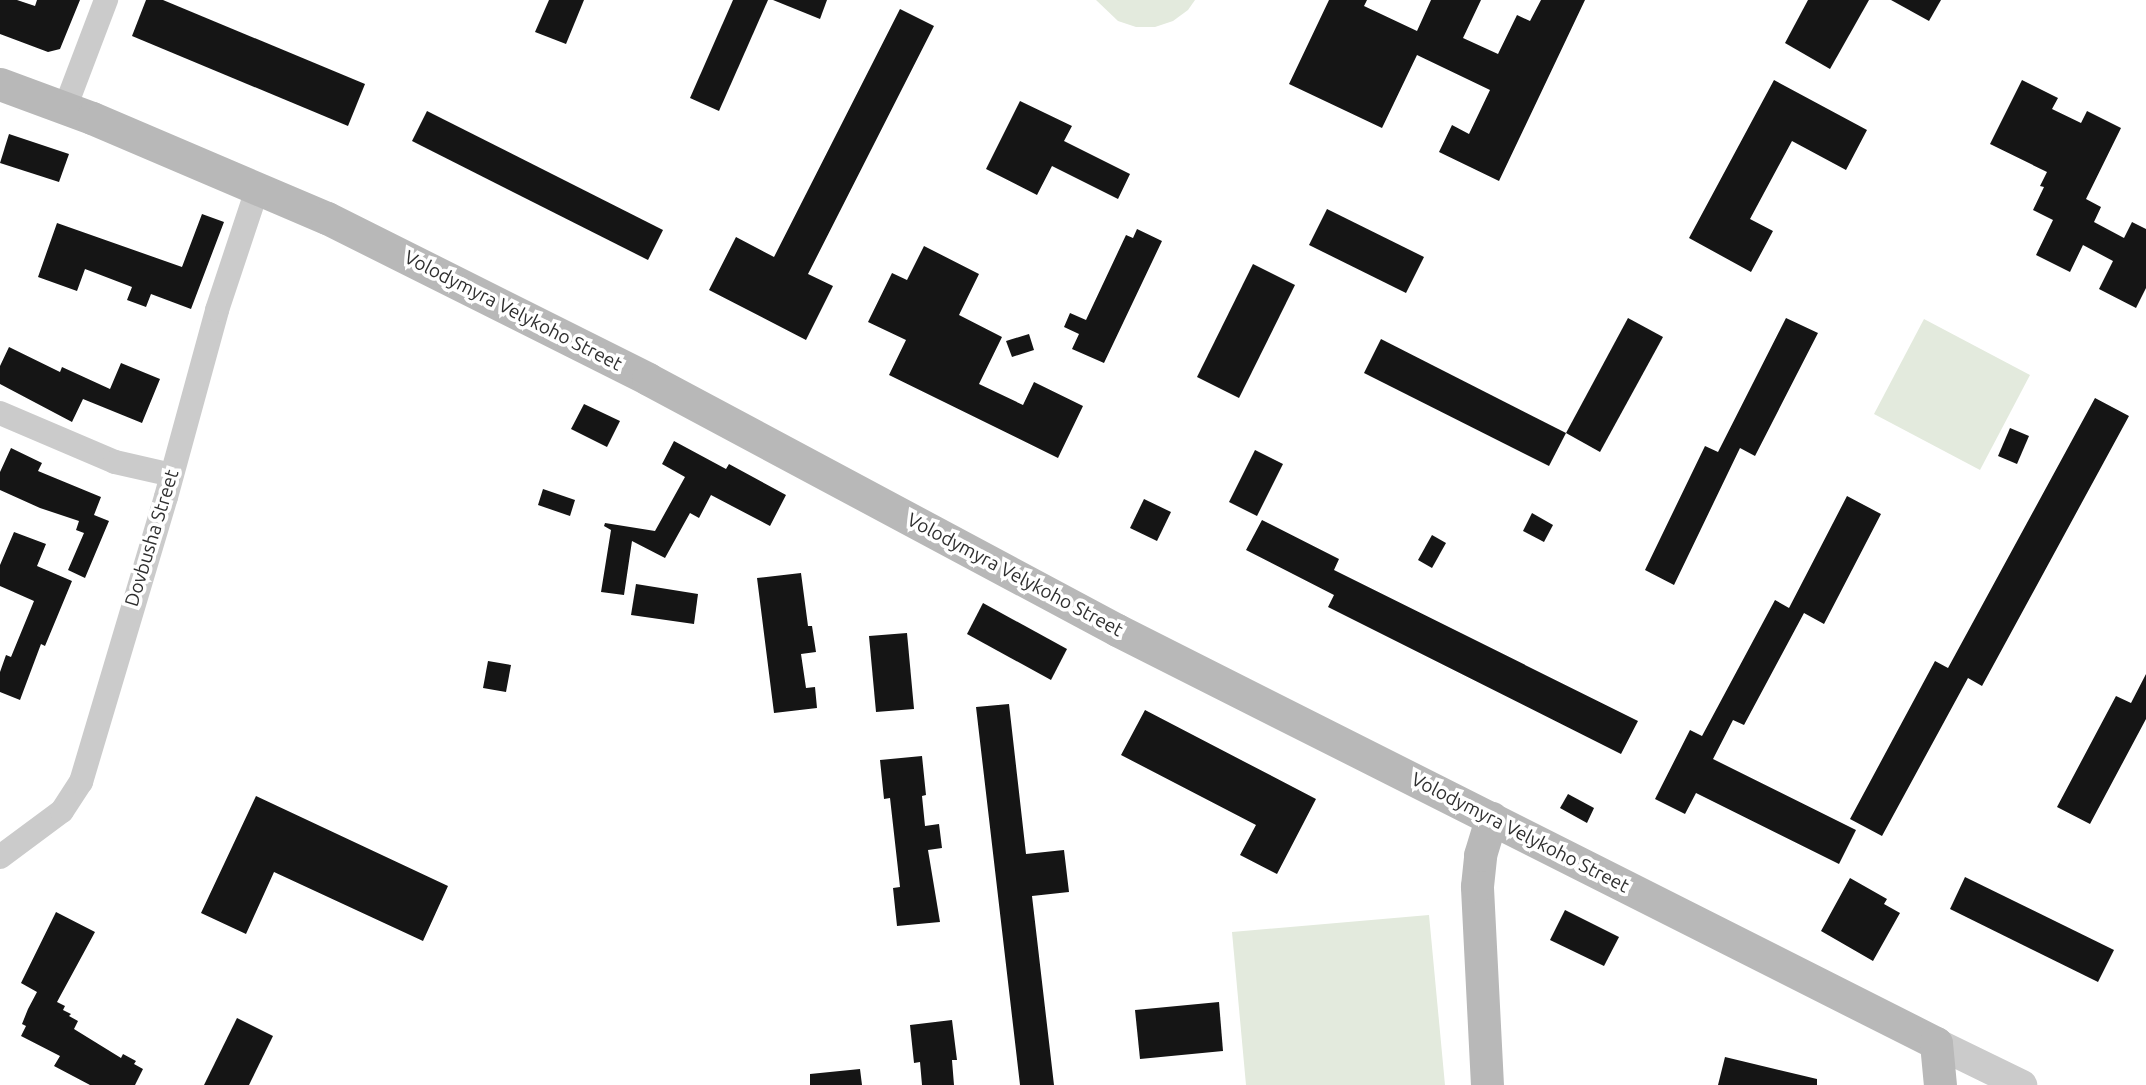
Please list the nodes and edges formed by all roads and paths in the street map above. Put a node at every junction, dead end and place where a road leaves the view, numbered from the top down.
1 (106, 0) edge
2 (0, 83) edge
3 (65, 108) junction
4 (258, 187) junction
5 (0, 413) edge
6 (172, 475) junction
7 (1491, 818) junction
8 (0, 857) edge
9 (1936, 1043) junction
10 (1487, 1085) edge
11 (1940, 1085) edge
12 (2022, 1085) edge

1 - 3 street
2 - 3 main road, Volodymyra Velykoho Street
3 - 4 main road, Volodymyra Velykoho Street
4 - 6 street, Dovbusha Street
4 - 7 main road, Volodymyra Velykoho Street
5 - 6 street
6 - 8 street, Dovbusha Street
7 - 9 main road, Volodymyra Velykoho Street
7 - 10 main road
9 - 11 main road
9 - 12 street, Volodymyra Velykoho Street

